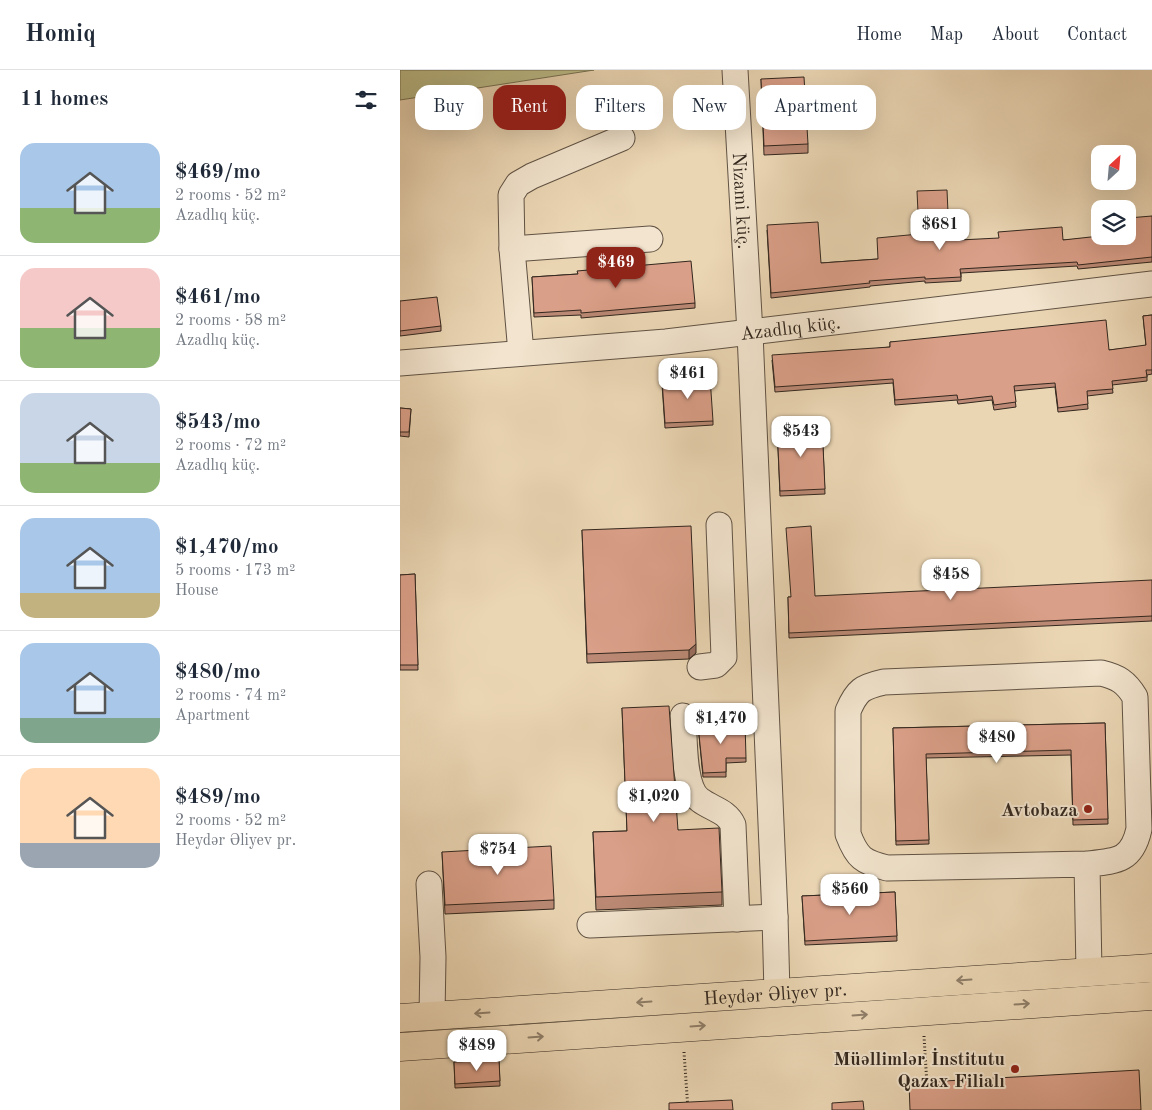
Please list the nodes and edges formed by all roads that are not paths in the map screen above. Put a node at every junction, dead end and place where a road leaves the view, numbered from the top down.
1 (735, 70) edge
2 (622, 138) dead end
3 (650, 239) dead end
4 (512, 249) junction
5 (1152, 284) edge
6 (750, 333) junction
7 (521, 353) junction
8 (400, 363) edge
9 (718, 525) dead end
10 (761, 588) junction
11 (722, 591) junction
12 (700, 667) dead end
13 (683, 716) dead end
14 (1087, 864) junction
15 (429, 884) dead end
16 (775, 917) junction
17 (737, 919) junction
18 (590, 925) dead end
19 (1152, 968) edge
20 (1089, 972) junction
21 (776, 993) junction
22 (1152, 996) edge
23 (1092, 1000) junction
24 (432, 1016) junction
25 (400, 1018) edge
26 (400, 1047) edge

1 - 6 street, Nizami küç.
2 - 4 street
3 - 4 street
4 - 7 street
5 - 6 street, Azadlıq küç.
6 - 7 street, Azadlıq küç.
6 - 10 street, Nizami küç.
7 - 8 street, Azadlıq küç.
9 - 11 street
10 - 11 street
10 - 16 street, Nizami küç.
11 - 12 street
13 - 17 street
14 - 14 street
14 - 20 street
15 - 24 street
16 - 17 street
16 - 21 street, Nizami küç.
17 - 18 street
19 - 20 main road, Heydər Əliyev pr.
20 -> 21 main road, Heydər Əliyev pr.
20 - 23 main road
21 -> 24 main road, Heydər Əliyev pr.
22 - 23 main road
26 -> 23 main road
24 - 25 main road, Heydər Əliyev pr.

